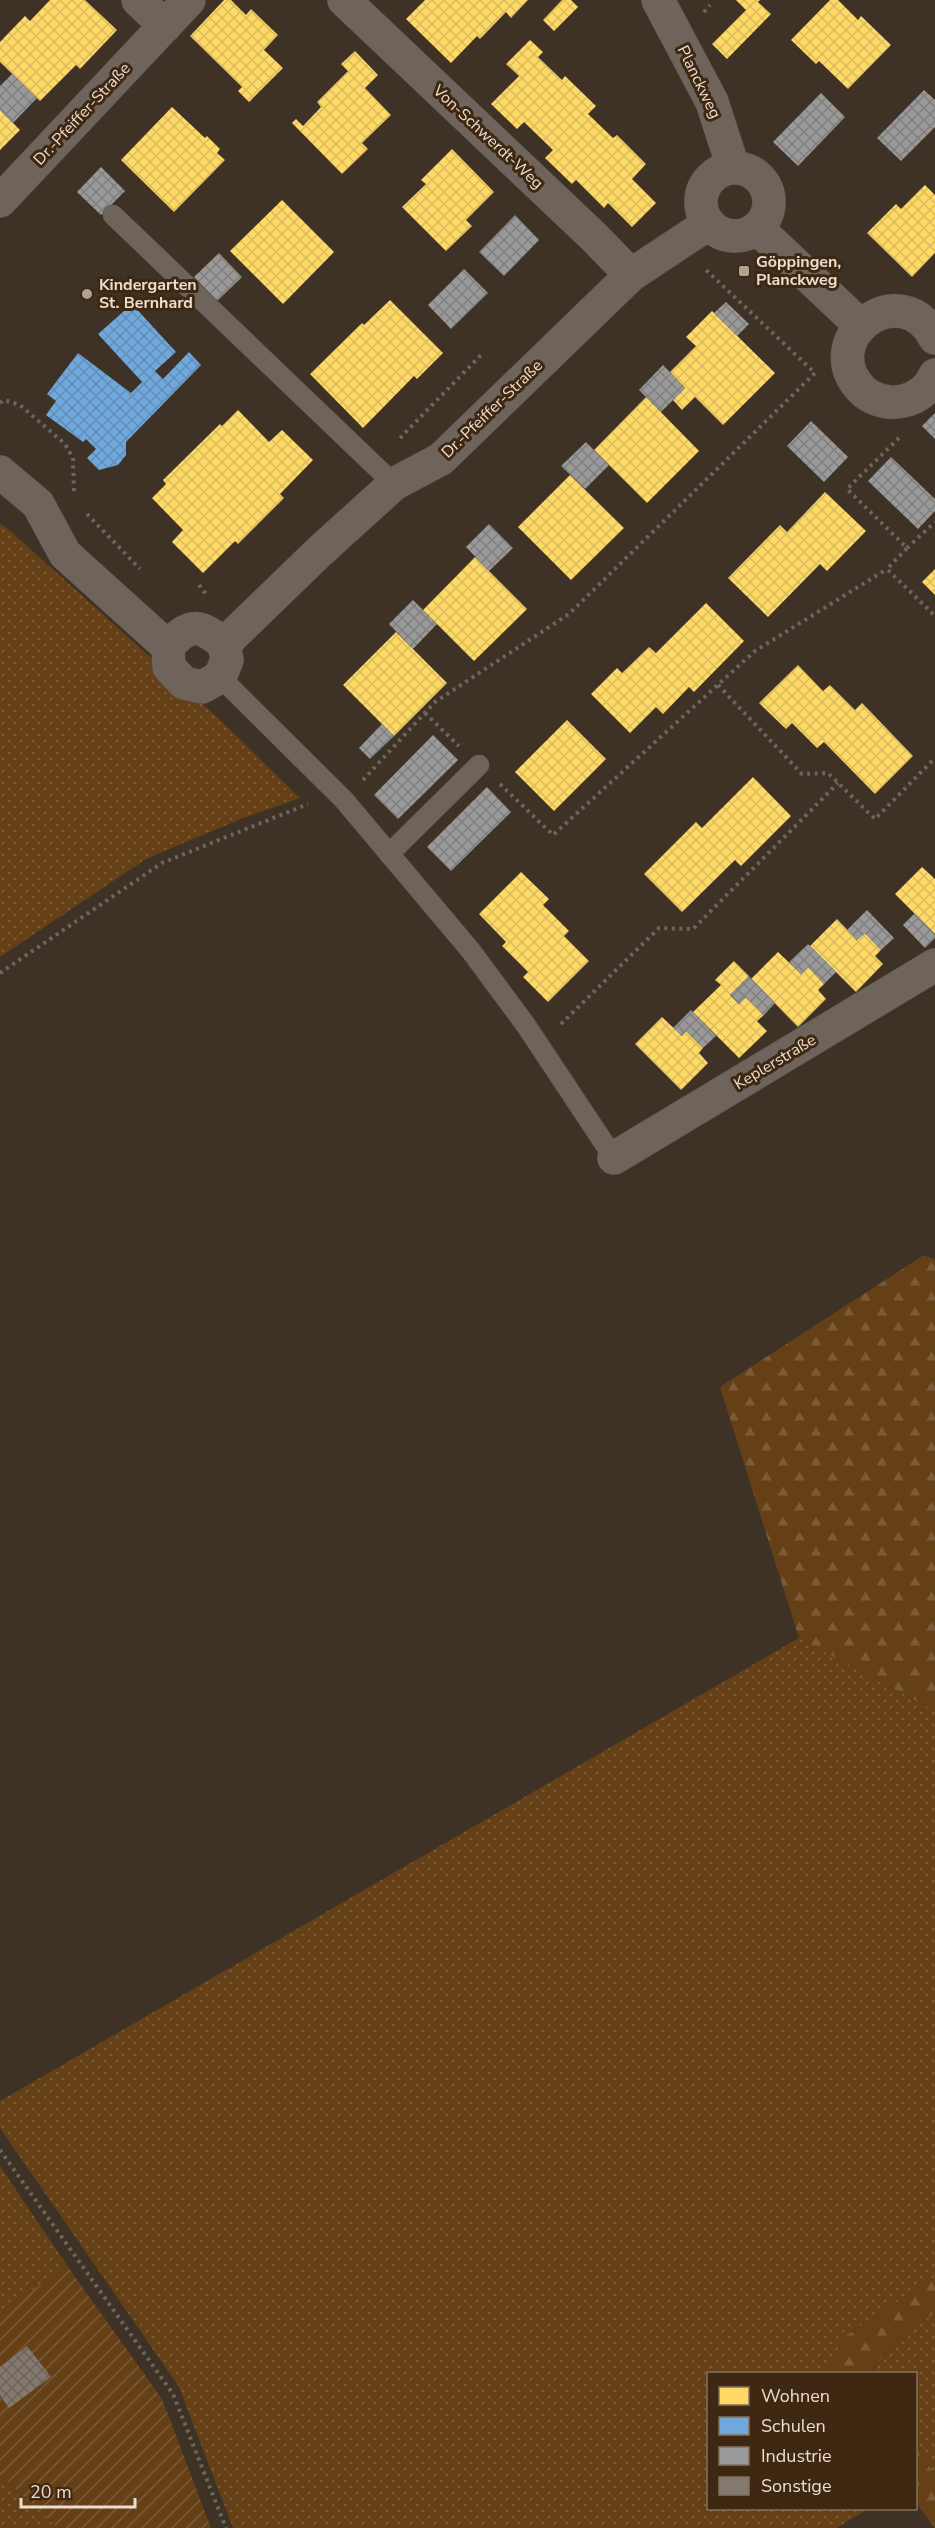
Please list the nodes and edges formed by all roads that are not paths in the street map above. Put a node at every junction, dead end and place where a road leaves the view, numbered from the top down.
1 (138, 0) edge
2 (189, 0) edge
3 (344, 0) edge
4 (657, 0) edge
5 (165, 26) junction
6 (733, 167) junction
7 (0, 201) edge
8 (114, 215) dead end
9 (708, 224) junction
10 (757, 228) junction
11 (631, 275) junction
12 (860, 325) junction
13 (935, 338) edge
14 (935, 375) edge
15 (0, 472) edge
16 (384, 474) junction
17 (224, 644) junction
18 (168, 647) junction
19 (220, 677) junction
20 (479, 765) dead end
21 (389, 854) junction
22 (935, 965) edge
23 (614, 1158) joint

1 - 5 street
2 - 5 street
3 - 11 street, Von-Schwerdt-Weg
4 - 6 street, Planckweg
5 - 7 street, Dr.-Pfeiffer-Straße
6 - 9 street
6 - 10 street
8 - 16 lane
9 - 10 street
9 - 11 street, Dr.-Pfeiffer-Straße
10 - 12 street
11 - 16 street, Dr.-Pfeiffer-Straße
12 - 13 street
12 - 14 street
15 - 18 street
16 - 17 street, Dr.-Pfeiffer-Straße
17 - 18 street
17 - 19 street
18 - 19 street
19 - 21 lane
20 - 21 lane
21 - 23 lane
22 - 23 street, Keplerstraße

